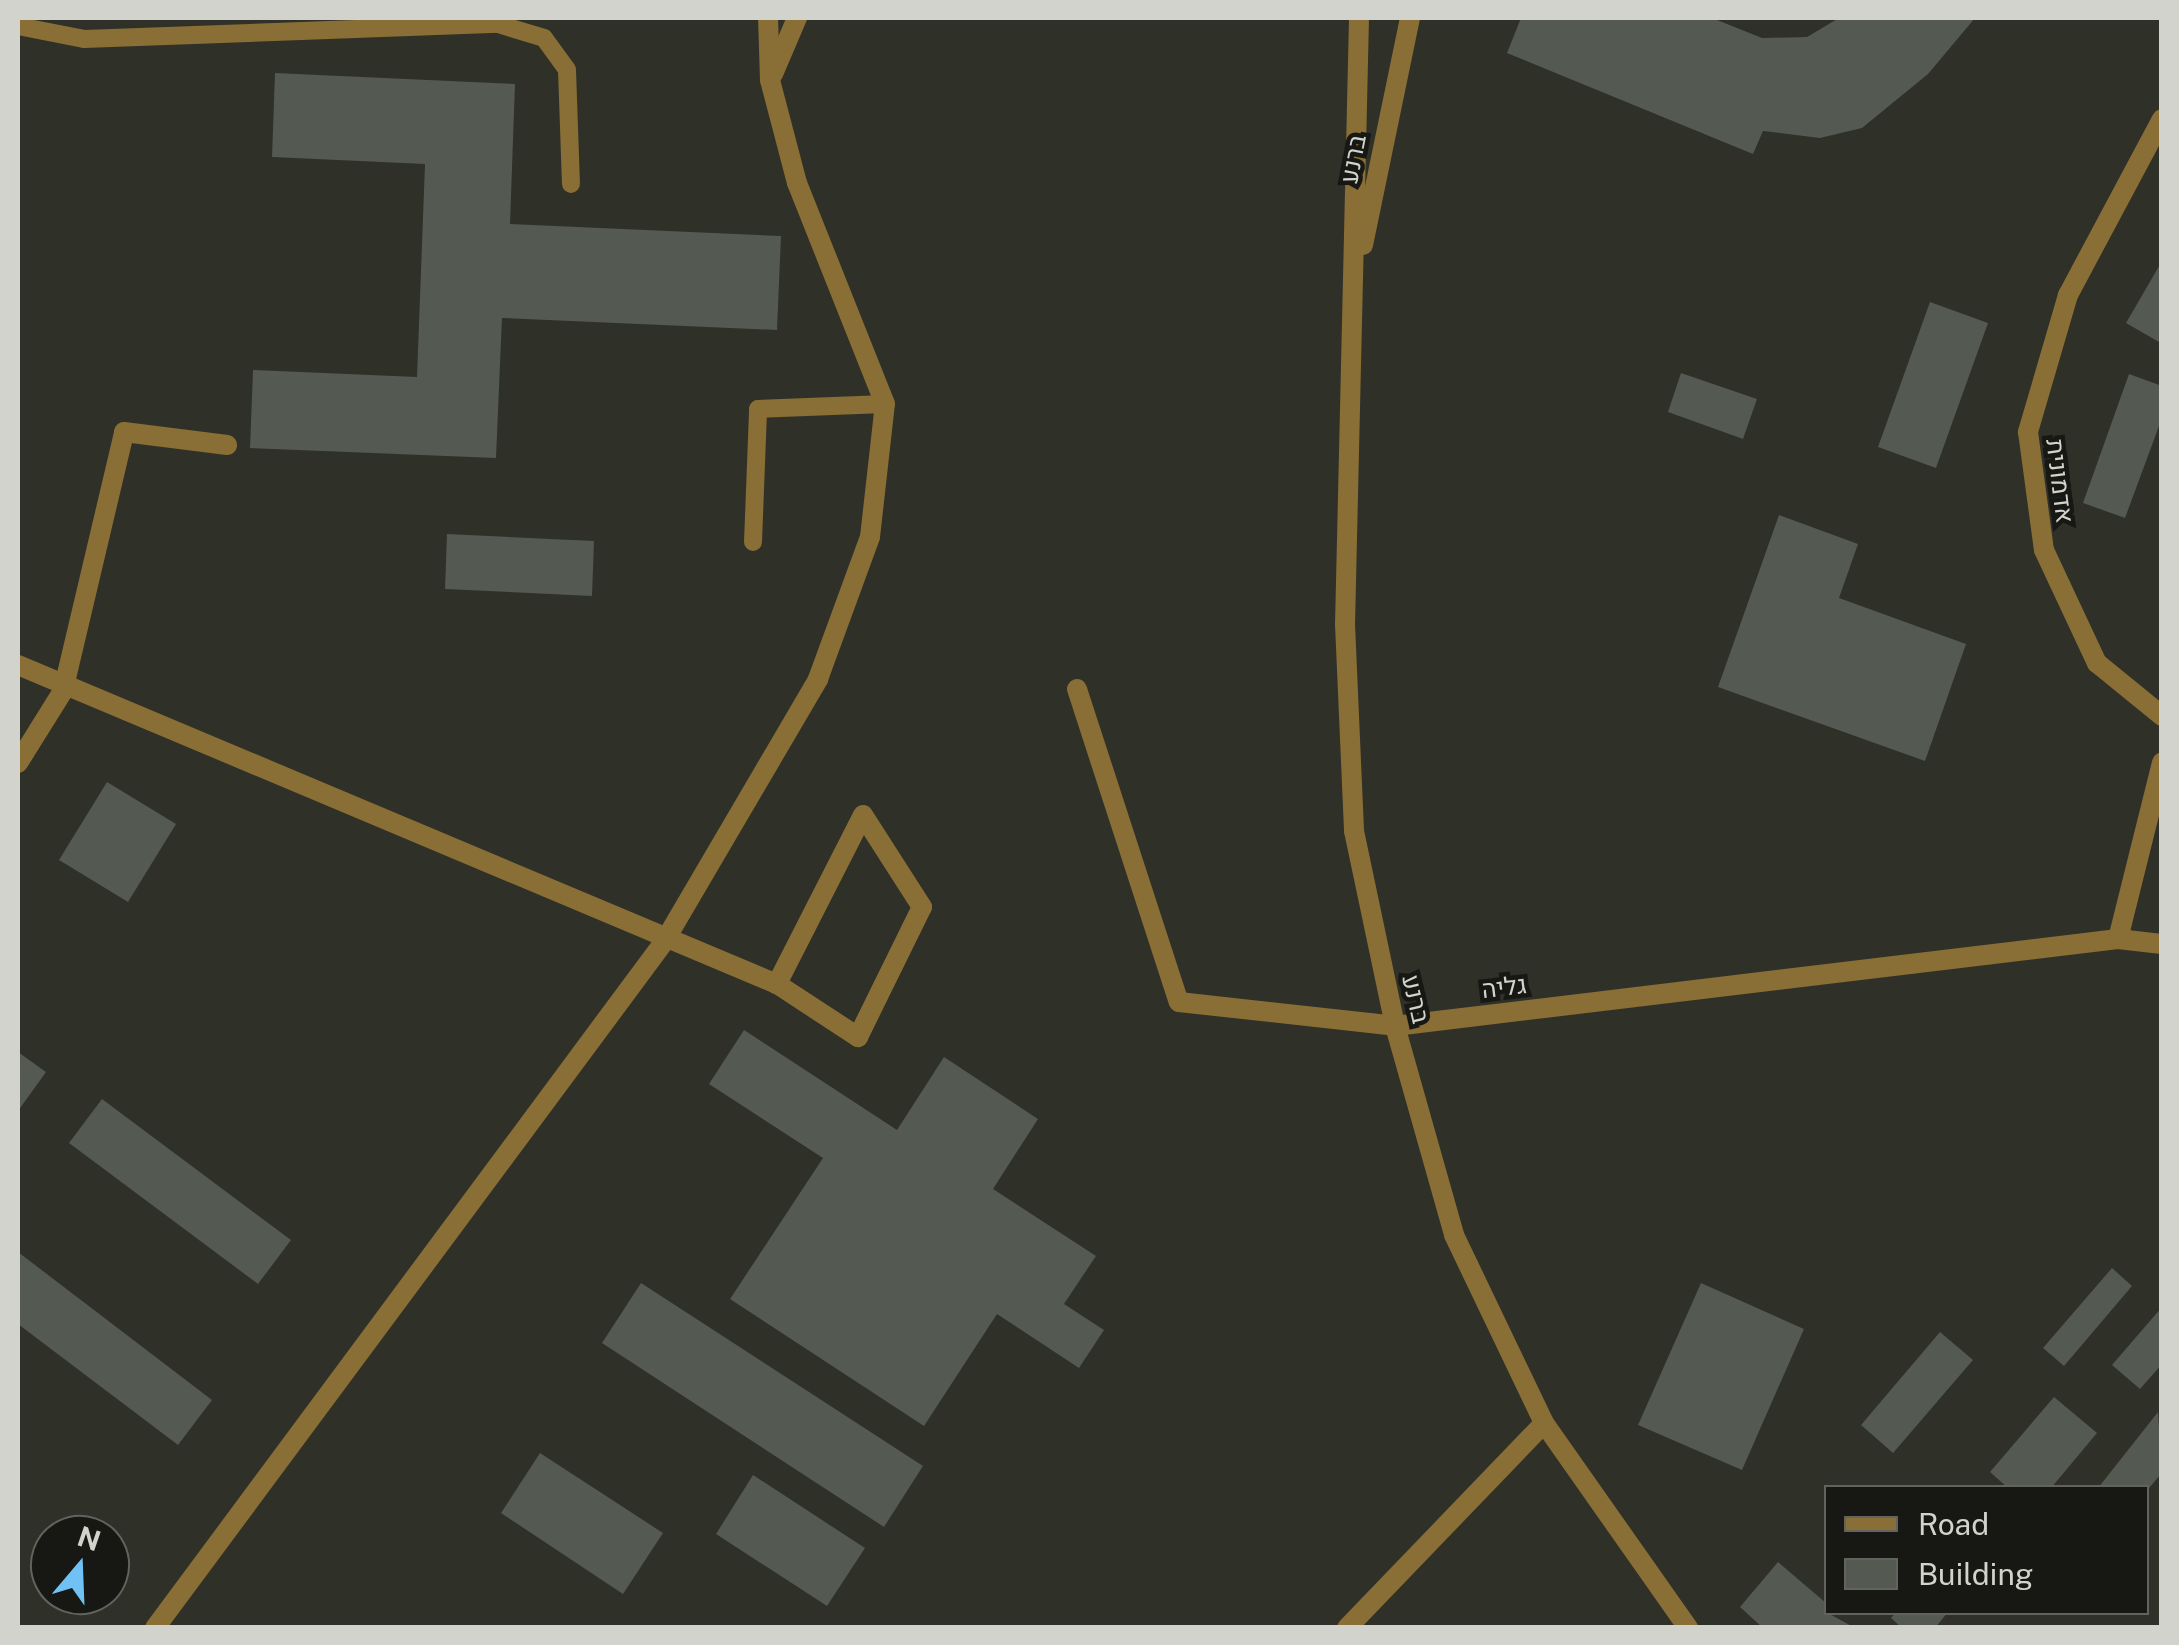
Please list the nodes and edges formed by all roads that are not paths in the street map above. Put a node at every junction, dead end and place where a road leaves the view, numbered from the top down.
1 (768, 18) edge
2 (797, 18) edge
3 (1359, 18) edge
4 (1410, 18) edge
5 (18, 26) edge
6 (770, 80) junction
7 (2162, 119) edge
8 (571, 184) dead end
9 (1350, 311) junction
10 (885, 404) junction
11 (227, 445) dead end
12 (753, 542) dead end
13 (18, 665) edge
14 (1078, 689) dead end
15 (64, 691) junction
16 (2162, 716) edge
17 (2162, 762) edge
18 (18, 763) edge
19 (2118, 939) junction
20 (664, 942) junction
21 (2162, 944) edge
22 (776, 984) junction
23 (1395, 1026) junction
24 (1544, 1423) junction
25 (156, 1628) edge
26 (1347, 1628) edge
27 (1688, 1628) edge

1 - 6 street
2 - 6 street
3 - 9 street, ברנע
4 - 9 street, ברנע
5 - 8 lane
6 - 10 street
7 - 16 street, אדמונית
9 - 23 street, ברנע
10 - 12 lane
10 - 20 street
11 - 15 street
13 - 15 street
14 - 23 street, גליה
15 - 18 street
15 - 20 street
17 - 19 street
19 - 21 street, גליה
19 - 23 street, גליה
20 - 22 street
20 - 25 street
22 - 22 street
23 - 24 street, ברנע
24 - 26 street
24 - 27 street, ברנע

